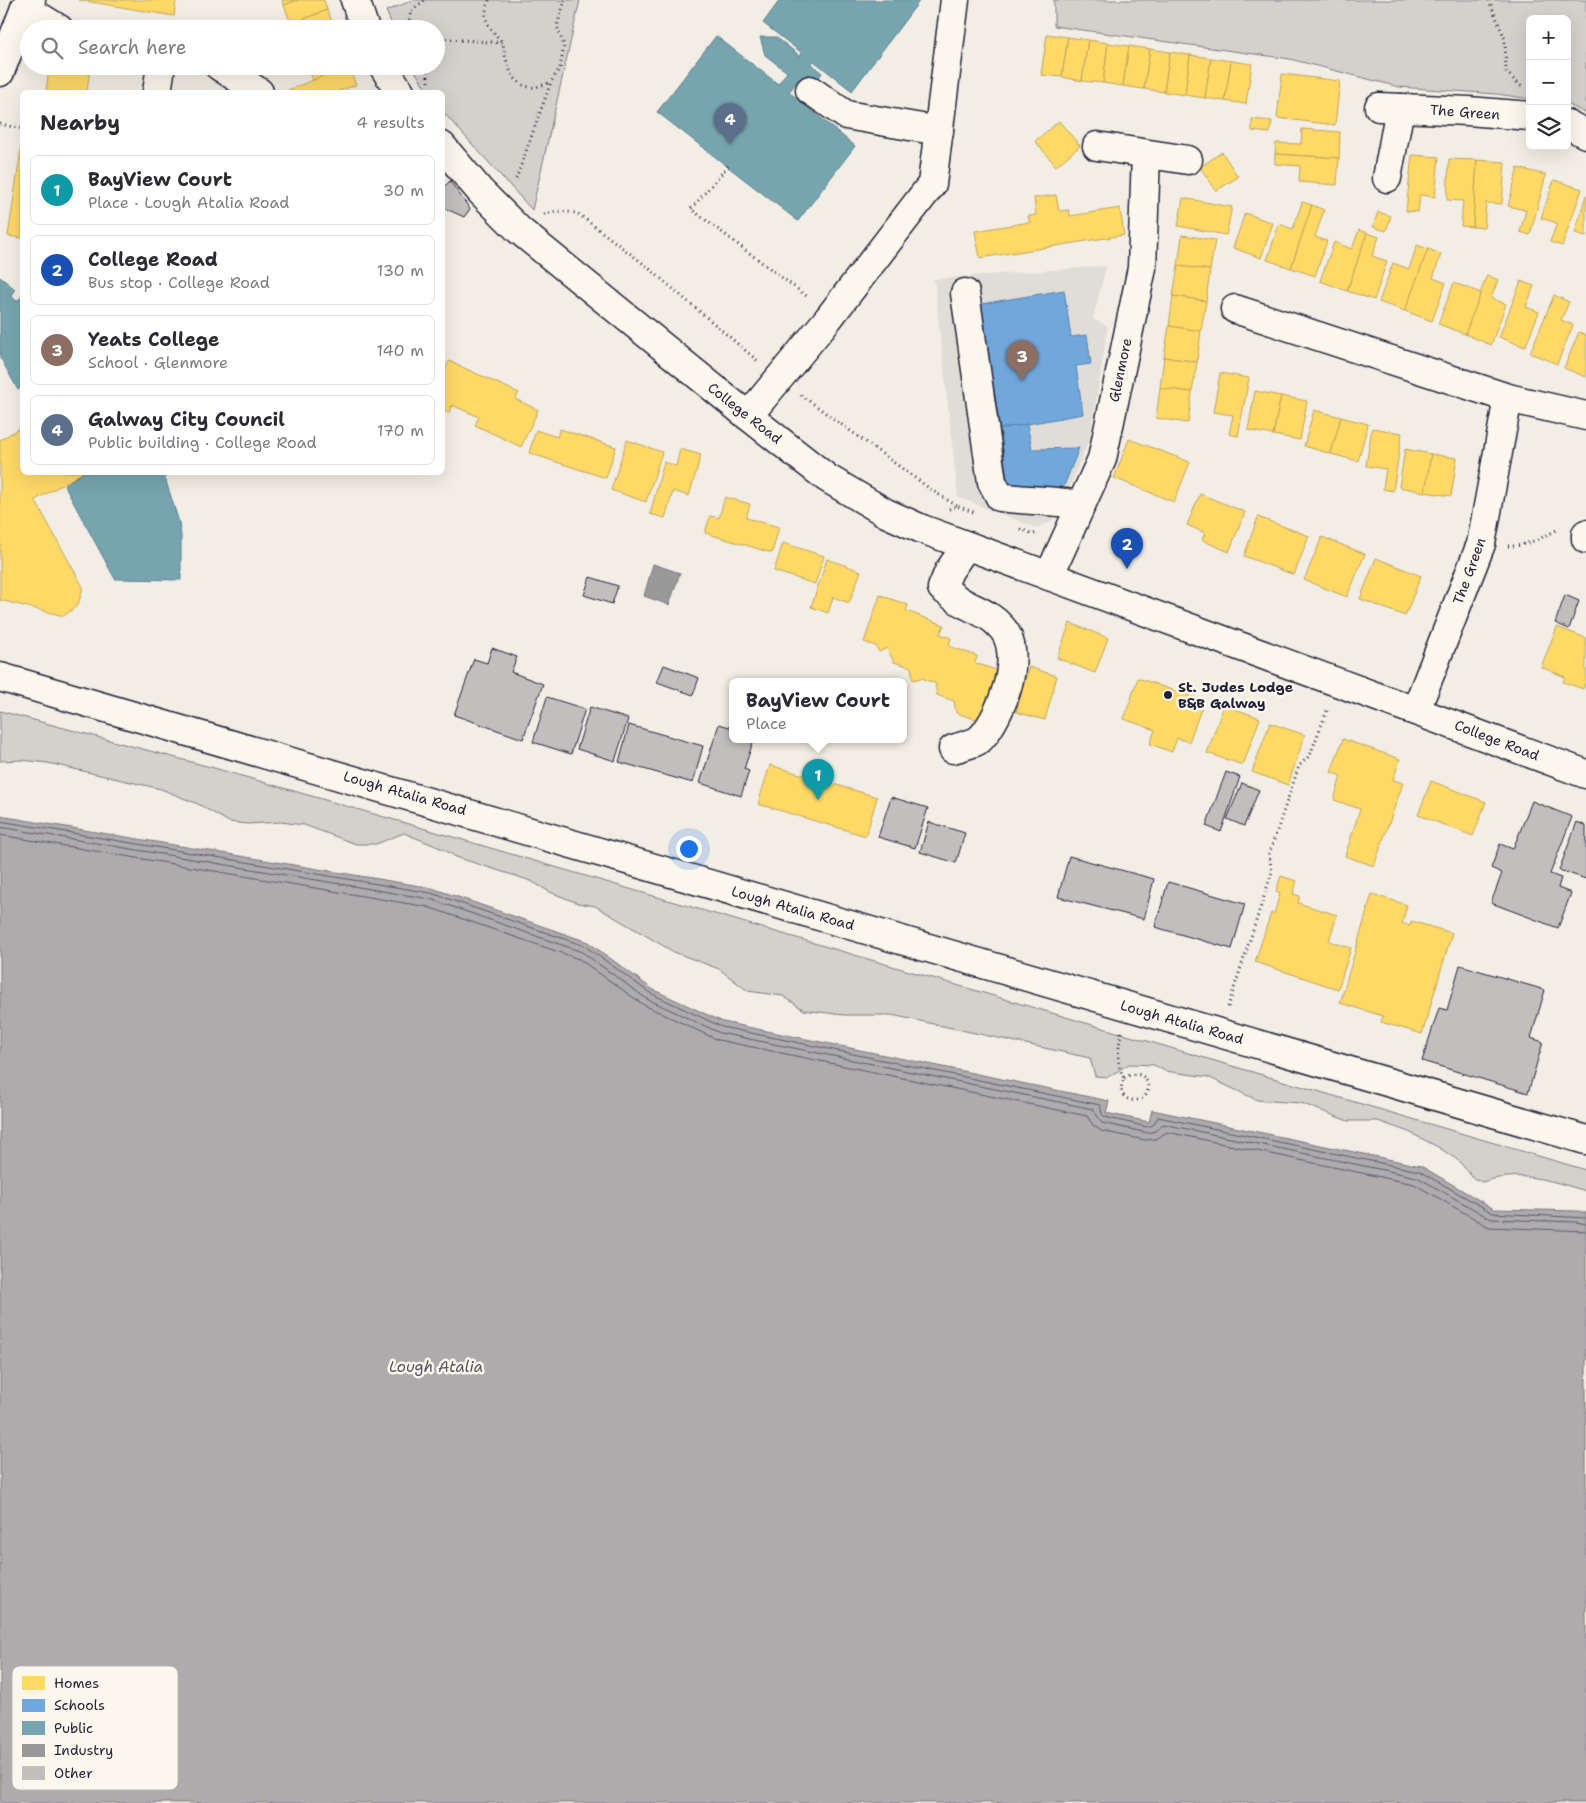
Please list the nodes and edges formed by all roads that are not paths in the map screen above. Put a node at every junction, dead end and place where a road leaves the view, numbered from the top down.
1 (354, 0) edge
2 (955, 0) edge
3 (28, 4) edge
4 (21, 20) edge
5 (48, 20) edge
6 (362, 20) edge
7 (20, 23) edge
8 (0, 72) edge
9 (160, 75) edge
10 (233, 75) edge
11 (389, 75) edge
12 (157, 90) edge
13 (256, 90) edge
14 (399, 90) edge
15 (810, 90) dead end
16 (1526, 104) edge
17 (1571, 126) edge
18 (939, 130) junction
19 (1586, 134) edge
20 (1097, 146) dead end
21 (445, 150) edge
22 (1146, 154) junction
23 (1188, 160) dead end
24 (1387, 178) dead end
25 (965, 293) dead end
26 (1234, 310) dead end
27 (1508, 398) junction
28 (748, 416) junction
29 (1586, 416) edge
30 (1080, 505) junction
31 (966, 546) junction
32 (1048, 576) junction
33 (0, 677) edge
34 (1416, 710) junction
35 (953, 749) dead end
36 (1586, 774) edge
37 (1586, 1140) edge

1 - 6 street
2 - 18 street
3 - 4 street
3 - 5 street
7 - 8 street
9 - 12 street
10 - 13 street
11 - 14 street
15 - 18 street
16 - 24 street, The Green
17 - 19 street
18 - 28 street
20 - 22 street
21 - 28 street, College Road
22 - 23 street
22 - 30 street, Glenmore
25 - 30 street
26 - 27 street
27 - 29 street
27 - 34 street, The Green
28 - 31 street, College Road
30 - 32 street, Glenmore
31 - 32 street, College Road
31 - 35 street
32 - 34 street, College Road
33 - 37 street, Lough Atalia Road
34 - 36 street, College Road

